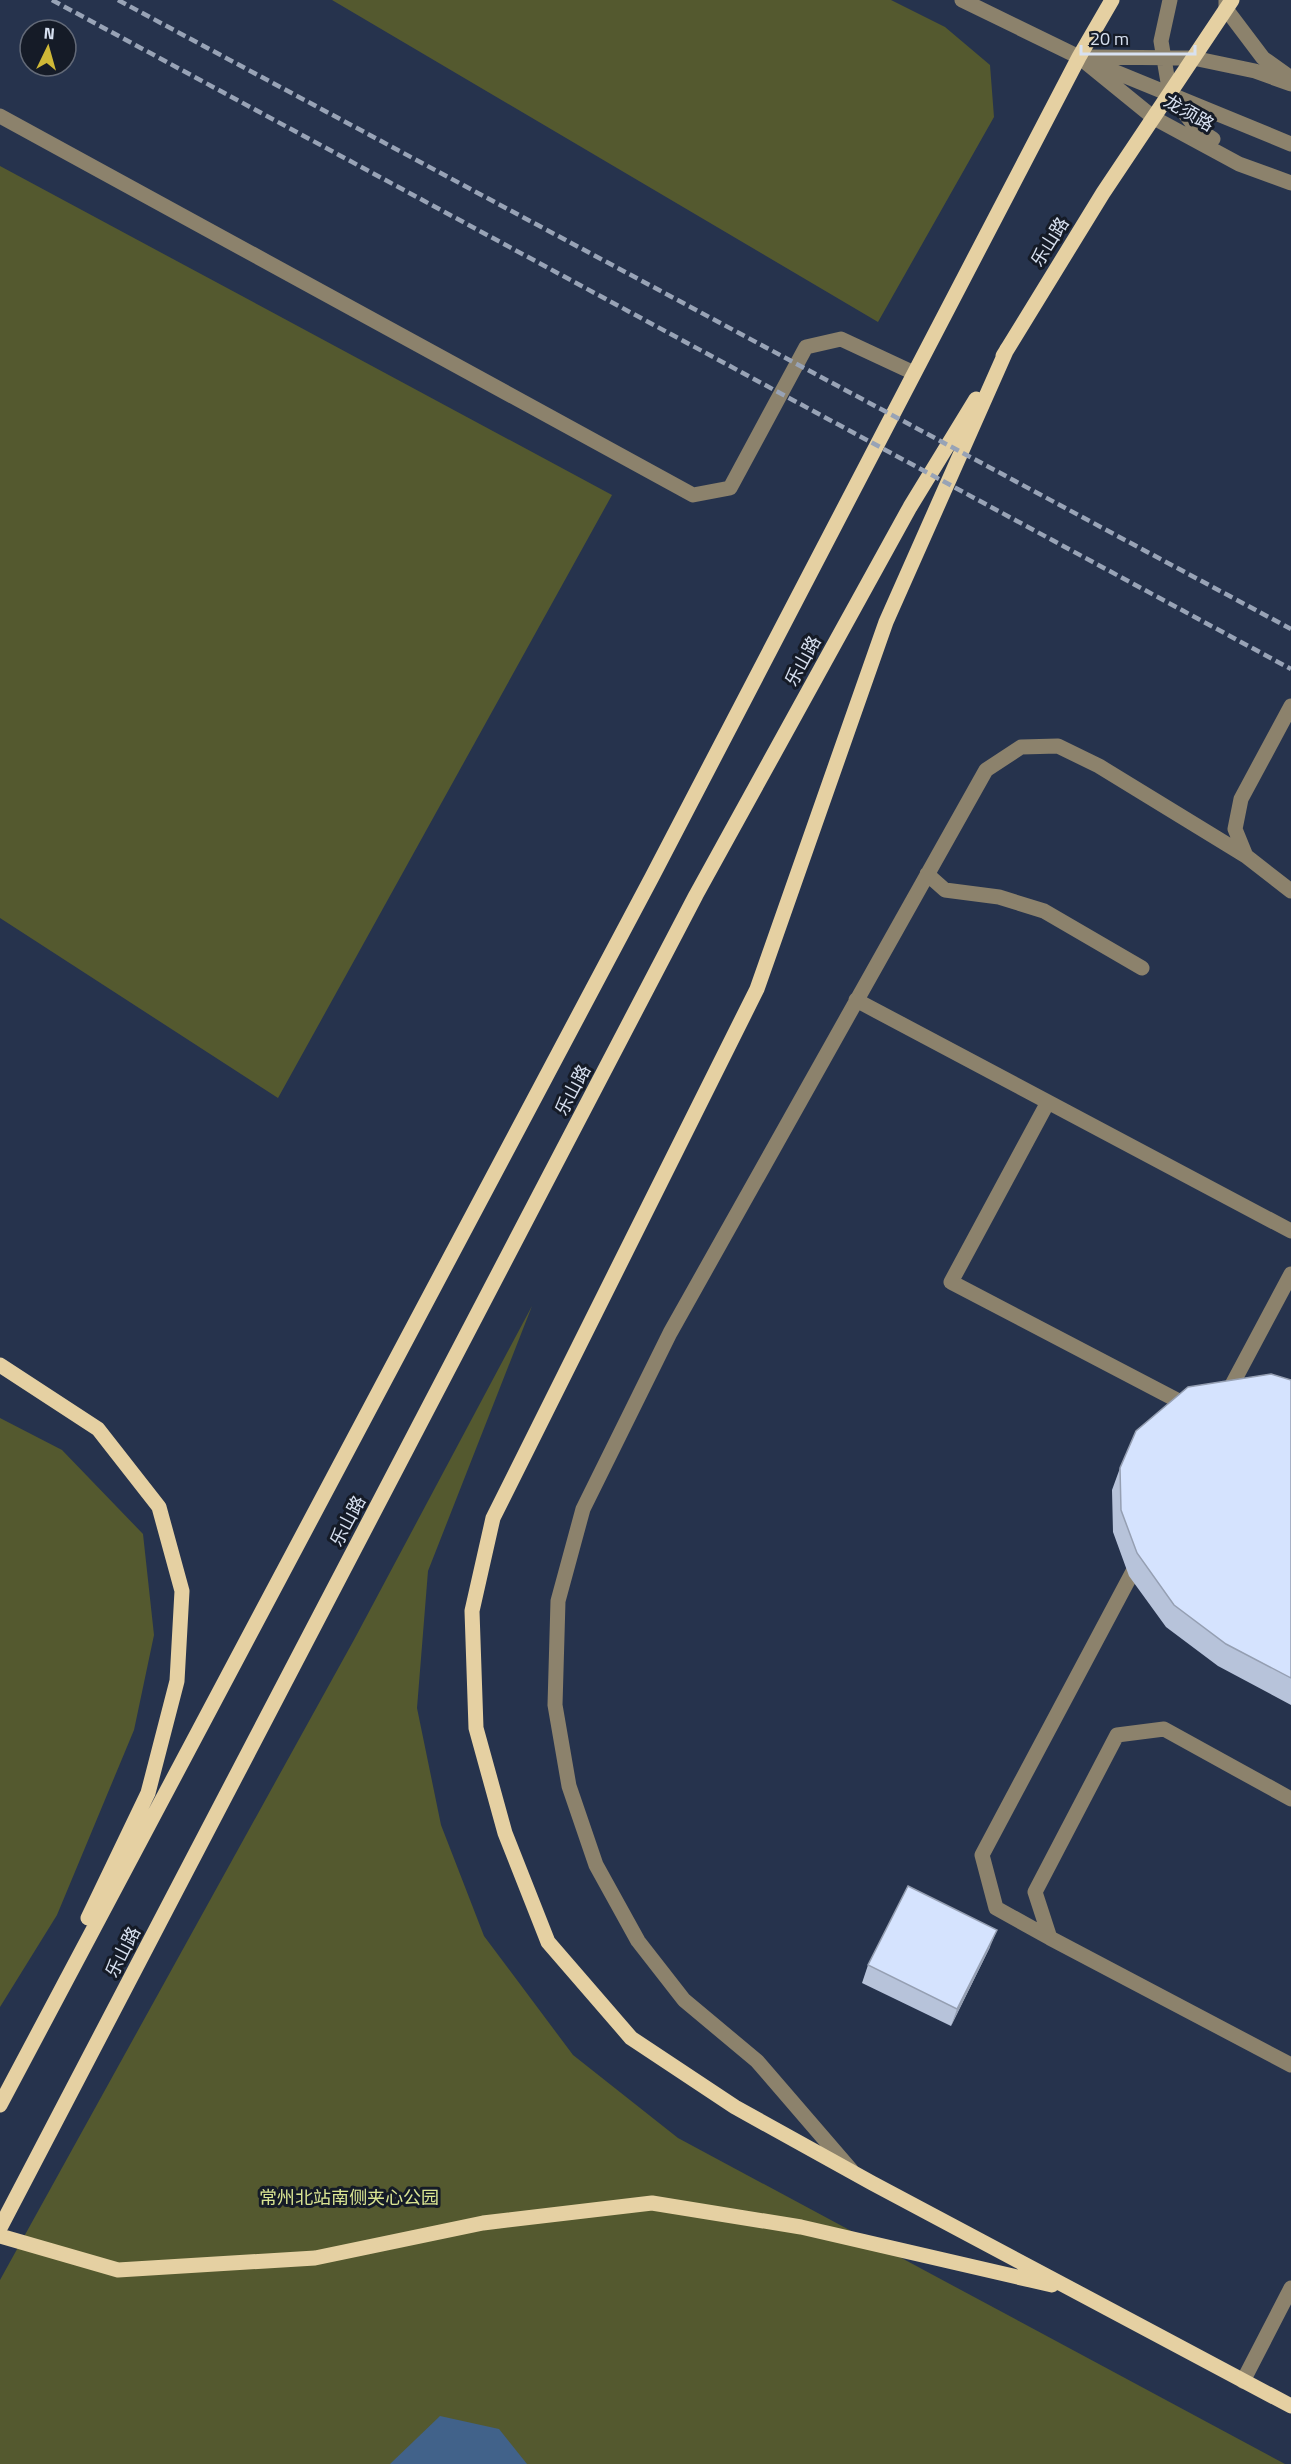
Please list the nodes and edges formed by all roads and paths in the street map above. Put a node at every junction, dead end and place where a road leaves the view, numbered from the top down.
1 (962, 0) edge
2 (1112, 0) edge
3 (1170, 0) edge
4 (1228, 3) edge
5 (1079, 57) junction
6 (1164, 58) junction
7 (1193, 58) junction
8 (1291, 78) edge
9 (1291, 84) edge
10 (1170, 94) junction
11 (0, 116) edge
12 (1154, 118) junction
13 (1291, 144) edge
14 (1266, 174) junction
15 (1291, 183) edge
16 (1007, 349) junction
17 (914, 373) junction
18 (1291, 706) edge
19 (1246, 855) junction
20 (927, 874) junction
21 (1291, 891) edge
22 (1142, 968) dead end
23 (856, 1000) junction
24 (1048, 1102) junction
25 (1291, 1231) edge
26 (1291, 1274) edge
27 (0, 1365) edge
28 (1219, 1409) edge
29 (1203, 1414) edge
30 (1147, 1544) edge
31 (1291, 1798) edge
32 (1050, 1938) junction
33 (1291, 2065) edge
34 (0, 2105) edge
35 (853, 2173) junction
36 (0, 2228) edge
37 (0, 2236) edge
38 (1291, 2288) edge
39 (1072, 2290) junction
40 (1243, 2381) junction
41 (1291, 2406) edge

1 - 5 street, 龙须路
2 - 5 main road, 乐山路
3 - 6 street
4 - 7 main road, 乐山路
4 - 8 street
5 - 6 street, 龙须路
5 - 10 street
5 - 12 street, 龙须路
5 - 17 main road, 乐山路
6 - 7 street, 龙须路
6 - 10 street
7 - 9 street, 龙须路
7 - 10 main road, 乐山路
10 - 12 main road, 乐山路
10 - 13 street
10 - 14 street
11 - 17 street
12 - 14 street, 龙须路
12 - 16 main road, 乐山路
14 - 15 street, 龙须路
16 - 35 main road
16 - 36 main road, 乐山路
17 - 34 main road, 乐山路
18 - 19 street
19 - 20 street
19 - 21 street
20 - 22 street
20 - 23 street
23 - 24 street
23 - 35 street
24 - 25 street
24 - 29 street
26 - 28 street
27 - 34 main road
30 - 32 street
31 - 32 street
32 - 33 street
35 - 39 main road
37 - 39 main road
38 - 40 street
39 - 40 main road
40 - 41 main road

